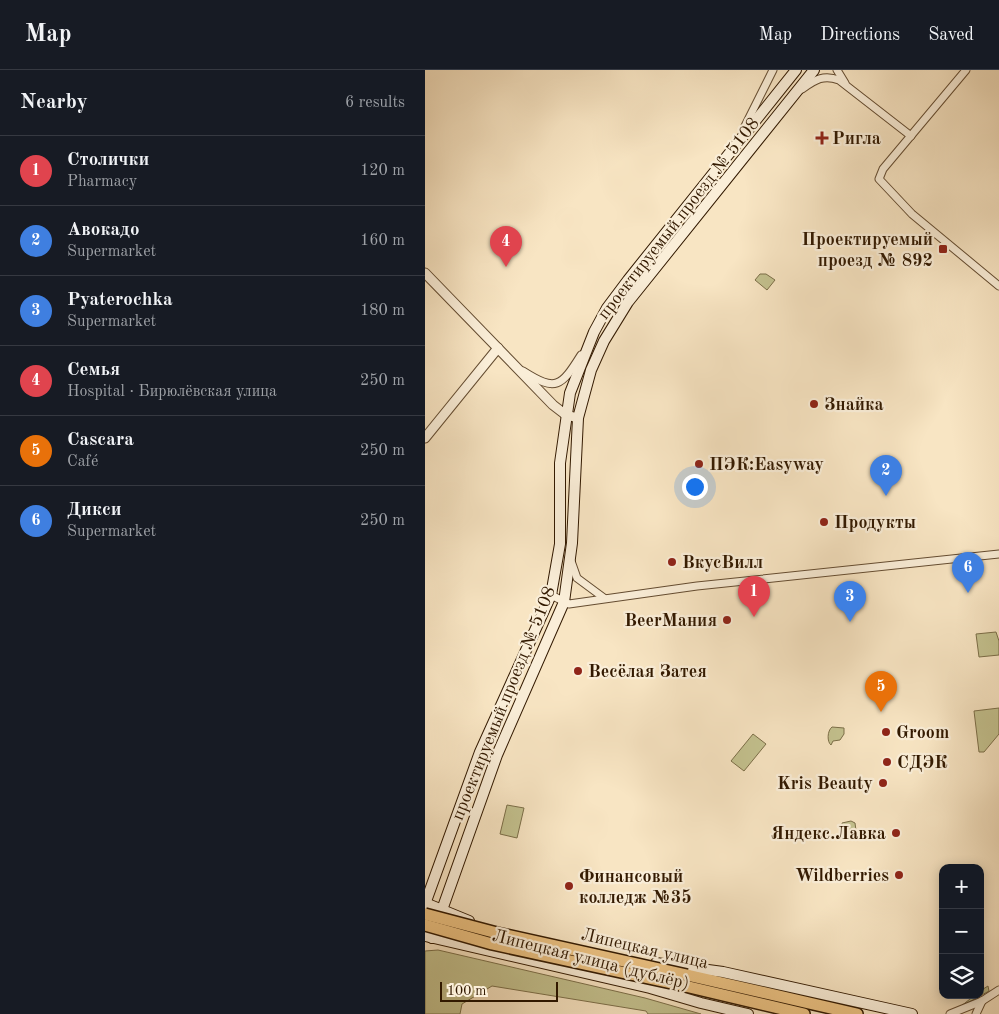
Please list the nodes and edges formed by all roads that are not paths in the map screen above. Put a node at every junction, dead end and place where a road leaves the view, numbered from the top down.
1 (773, 70) edge
2 (796, 70) edge
3 (814, 70) edge
4 (837, 70) edge
5 (966, 70) edge
6 (845, 83) junction
7 (792, 97) junction
8 (911, 136) junction
9 (734, 147) junction
10 (425, 273) edge
11 (999, 286) edge
12 (590, 339) junction
13 (498, 348) junction
14 (515, 366) junction
15 (566, 415) junction
16 (578, 418) junction
17 (425, 438) edge
18 (999, 554) edge
19 (571, 559) junction
20 (551, 595) junction
21 (604, 598) junction
22 (564, 602) junction
23 (425, 904) edge
24 (441, 910) junction
25 (425, 914) edge
26 (425, 925) edge
27 (428, 937) edge
28 (682, 981) junction
29 (999, 990) edge
30 (982, 1001) junction
31 (748, 1014) edge
32 (804, 1014) edge
33 (857, 1014) edge
34 (912, 1014) edge
35 (919, 1014) edge
36 (951, 1014) edge
37 (976, 1014) edge

1 - 9 street
2 - 9 main road, проектируемый проезд № 5108
3 - 7 main road, проектируемый проезд № 5108
4 - 6 street
5 - 8 street
6 - 7 street
6 - 8 street
7 - 16 main road, проектируемый проезд № 5108
8 - 11 street
9 - 12 main road, проектируемый проезд № 5108
10 - 13 street
12 - 14 street
12 - 15 main road, проектируемый проезд № 5108
13 - 14 street
13 - 17 street
14 - 15 street
15 - 16 street
15 - 20 main road, проектируемый проезд № 5108
16 - 19 main road, проектируемый проезд № 5108
18 - 21 street
19 - 21 street
19 - 22 main road, проектируемый проезд № 5108
20 - 22 street
20 - 23 main road, проектируемый проезд № 5108
21 - 22 street
22 - 24 main road, проектируемый проезд № 5108
23 - 24 main road, Липецкая улица (дублёр)
24 - 27 main road, проектируемый проезд № 5108
24 - 28 main road, Липецкая улица (дублёр)
25 - 28 main road, Липецкая улица, bridge
26 - 28 main road, Липецкая улица, bridge
27 - 28 main road, Липецкая улица (дублёр)
28 - 31 main road, Липецкая улица (дублёр)
28 - 32 main road, Липецкая улица
28 - 33 main road, Липецкая улица
28 - 34 main road, Липецкая улица (дублёр)
29 - 30 street
30 - 36 street
30 - 37 street
34 - 35 street

